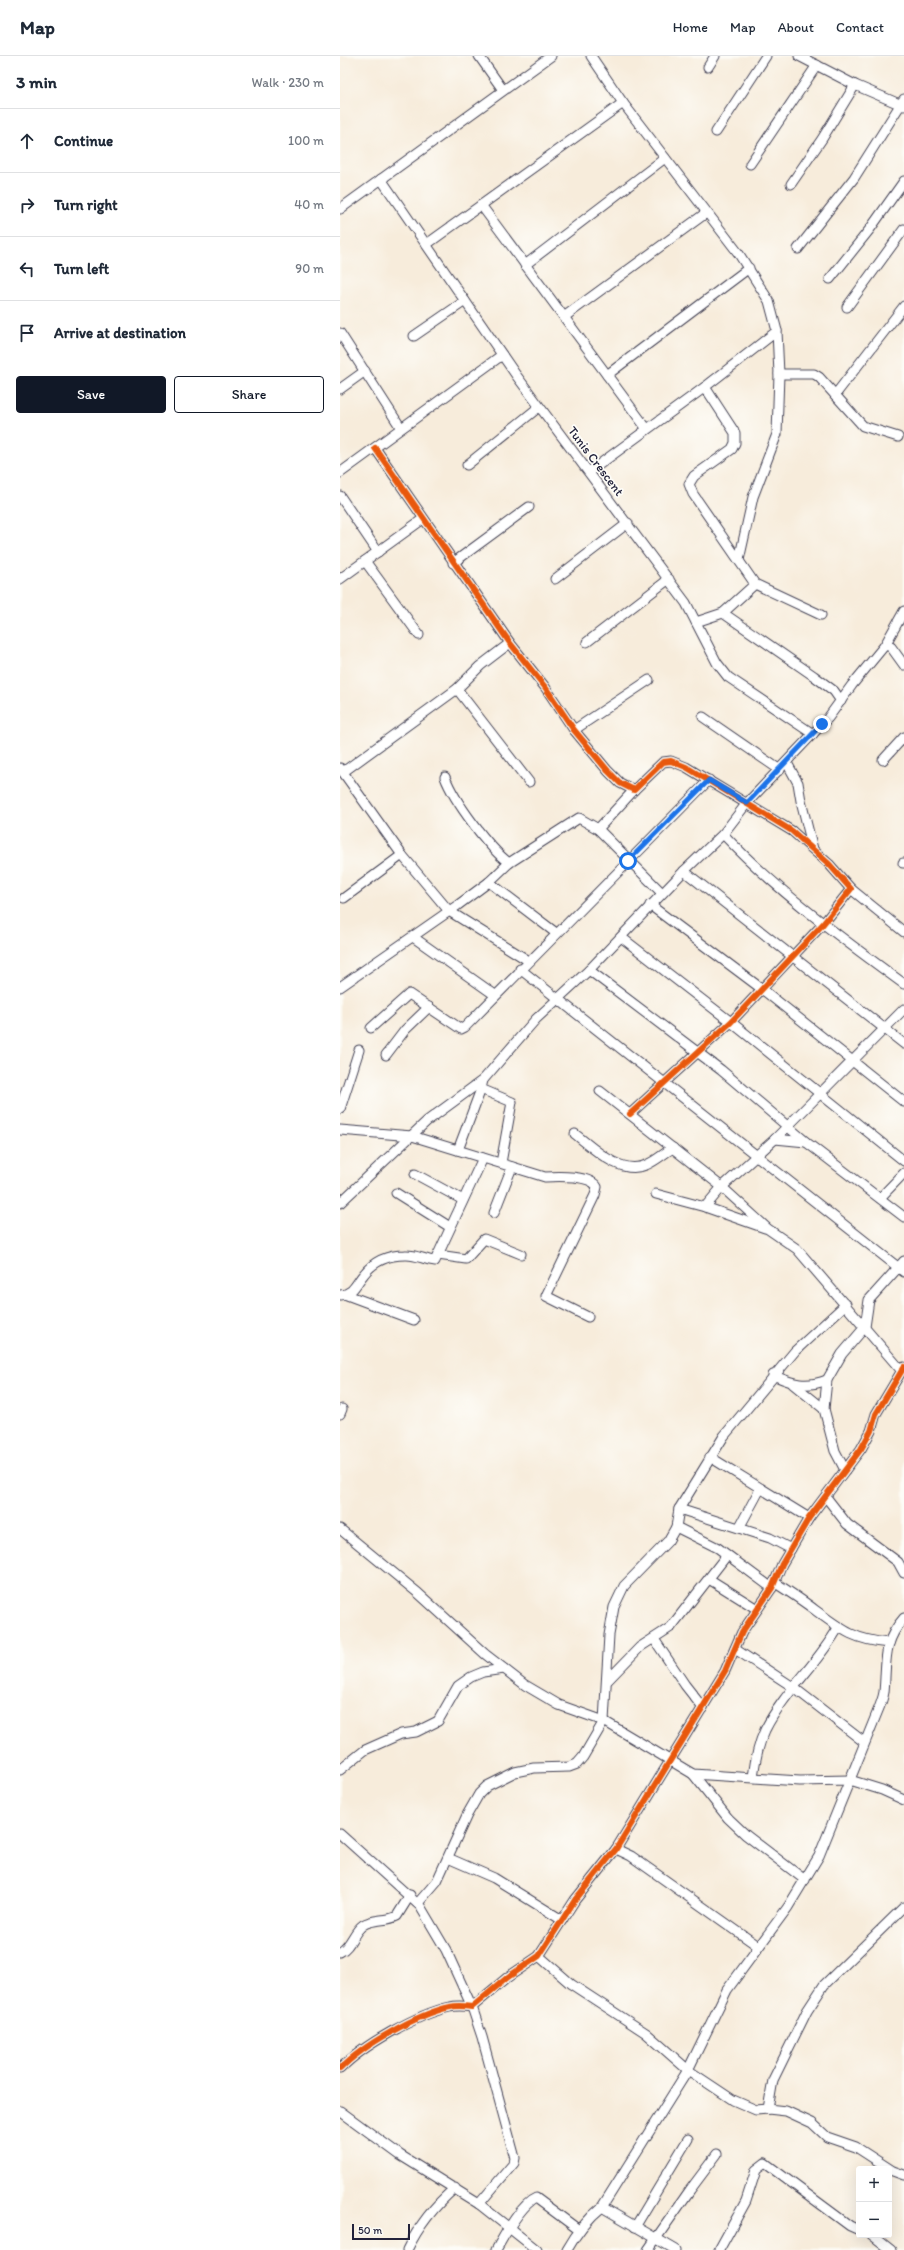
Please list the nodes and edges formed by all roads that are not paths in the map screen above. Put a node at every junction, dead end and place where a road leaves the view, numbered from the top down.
1 (479, 56) edge
2 (550, 56) edge
3 (591, 56) edge
4 (715, 56) edge
5 (766, 56) edge
6 (799, 56) edge
7 (817, 65) junction
8 (708, 67) dead end
9 (854, 84) junction
10 (503, 90) junction
11 (623, 103) junction
12 (903, 103) edge
13 (716, 132) dead end
14 (665, 158) junction
15 (750, 164) dead end
16 (381, 179) junction
17 (904, 181) edge
18 (791, 184) dead end
19 (480, 205) junction
20 (340, 208) edge
21 (706, 213) junction
22 (904, 229) edge
23 (427, 244) junction
24 (798, 249) dead end
25 (525, 265) junction
26 (749, 268) junction
27 (830, 279) dead end
28 (465, 301) junction
29 (904, 306) edge
30 (848, 307) dead end
31 (564, 317) junction
32 (777, 331) junction
33 (340, 333) edge
34 (414, 336) dead end
35 (502, 355) junction
36 (365, 371) junction
37 (779, 374) junction
38 (607, 375) junction
39 (705, 388) junction
40 (340, 389) edge
41 (835, 395) junction
42 (539, 407) junction
43 (401, 428) junction
44 (647, 429) junction
45 (898, 437) dead end
46 (375, 448) junction
47 (467, 465) dead end
48 (589, 472) junction
49 (340, 473) edge
50 (340, 496) edge
51 (529, 507) dead end
52 (423, 519) junction
53 (628, 523) junction
54 (378, 552) junction
55 (739, 560) junction
56 (365, 561) junction
57 (453, 562) junction
58 (340, 579) edge
59 (555, 579) dead end
60 (669, 579) junction
61 (755, 584) junction
62 (904, 611) edge
63 (723, 613) junction
64 (821, 615) dead end
65 (696, 622) junction
66 (419, 635) dead end
67 (588, 642) dead end
68 (510, 643) junction
69 (885, 646) junction
70 (904, 665) edge
71 (649, 680) dead end
72 (457, 689) junction
73 (843, 699) junction
74 (703, 717) dead end
75 (574, 730) junction
76 (813, 734) junction
77 (903, 742) edge
78 (883, 760) dead end
79 (787, 763) junction
80 (341, 770) edge
81 (780, 770) junction
82 (445, 777) dead end
83 (709, 780) junction
84 (529, 782) dead end
85 (634, 790) junction
86 (747, 803) junction
87 (598, 829) junction
88 (723, 834) junction
89 (813, 849) junction
90 (402, 856) junction
91 (628, 861) junction
92 (509, 863) junction
93 (684, 871) junction
94 (489, 882) junction
95 (851, 889) junction
96 (662, 893) junction
97 (344, 898) dead end
98 (650, 905) junction
99 (449, 911) junction
100 (823, 924) junction
101 (904, 932) edge
102 (556, 933) junction
103 (413, 937) junction
104 (621, 937) junction
105 (793, 956) junction
106 (529, 961) junction
107 (520, 969) junction
108 (588, 970) junction
109 (904, 984) edge
110 (340, 987) edge
111 (762, 989) junction
112 (495, 995) junction
113 (558, 999) junction
114 (429, 1007) junction
115 (904, 1009) edge
116 (732, 1022) junction
117 (371, 1028) dead end
118 (885, 1028) junction
119 (904, 1044) edge
120 (359, 1050) dead end
121 (697, 1052) junction
122 (386, 1055) dead end
123 (854, 1061) junction
124 (665, 1083) junction
125 (482, 1084) junction
126 (600, 1091) dead end
127 (821, 1094) junction
128 (342, 1097) edge
129 (904, 1102) edge
130 (340, 1109) edge
131 (630, 1114) junction
132 (787, 1126) junction
133 (340, 1130) edge
134 (575, 1134) dead end
135 (412, 1136) junction
136 (774, 1139) junction
137 (806, 1142) junction
138 (673, 1148) junction
139 (458, 1150) junction
140 (756, 1154) junction
141 (483, 1158) junction
142 (904, 1161) edge
143 (501, 1163) junction
144 (512, 1167) junction
145 (904, 1173) edge
146 (415, 1174) dead end
147 (722, 1187) junction
148 (396, 1193) dead end
149 (656, 1194) dead end
150 (880, 1198) junction
151 (463, 1200) junction
152 (340, 1203) edge
153 (705, 1207) junction
154 (494, 1213) dead end
155 (904, 1217) edge
156 (450, 1227) junction
157 (768, 1229) junction
158 (521, 1254) dead end
159 (438, 1255) junction
160 (902, 1267) edge
161 (344, 1295) edge
162 (846, 1304) junction
163 (588, 1317) dead end
164 (414, 1320) dead end
165 (866, 1327) junction
166 (902, 1368) edge
167 (773, 1375) junction
168 (827, 1380) junction
169 (793, 1384) junction
170 (824, 1409) junction
171 (710, 1457) junction
172 (845, 1470) junction
173 (760, 1489) junction
174 (826, 1497) junction
175 (679, 1509) junction
176 (809, 1518) junction
177 (676, 1527) junction
178 (340, 1528) edge
179 (739, 1528) junction
180 (791, 1549) junction
181 (727, 1555) junction
182 (904, 1573) edge
183 (709, 1579) junction
184 (773, 1585) junction
185 (757, 1609) junction
186 (904, 1618) edge
187 (838, 1628) junction
188 (654, 1639) junction
189 (889, 1643) junction
190 (735, 1648) junction
191 (504, 1670) junction
192 (608, 1680) junction
193 (793, 1687) junction
194 (703, 1708) junction
195 (604, 1722) junction
196 (864, 1742) junction
197 (671, 1761) junction
198 (340, 1770) edge
199 (693, 1774) junction
200 (752, 1777) junction
201 (850, 1780) junction
202 (904, 1800) edge
203 (340, 1834) edge
204 (616, 1850) junction
205 (448, 1858) junction
206 (805, 1880) junction
207 (410, 1895) junction
208 (418, 1903) junction
209 (904, 1907) edge
210 (562, 1920) junction
211 (758, 1946) junction
212 (340, 1952) edge
213 (539, 1956) junction
214 (472, 2007) junction
215 (340, 2068) edge
216 (688, 2070) junction
217 (768, 2109) junction
218 (340, 2111) edge
219 (688, 2139) dead end
220 (717, 2154) dead end
221 (904, 2175) edge
222 (455, 2188) junction
223 (479, 2204) junction
224 (602, 2207) junction
225 (635, 2227) junction
226 (509, 2228) junction
227 (856, 2229) edge
228 (579, 2230) junction
229 (655, 2238) junction
230 (876, 2238) edge
231 (407, 2250) edge
232 (496, 2250) edge
233 (537, 2250) edge
234 (567, 2250) edge
235 (648, 2250) edge
236 (676, 2250) edge
237 (718, 2250) edge
238 (891, 2250) edge

1 - 10 street
2 - 10 street
3 - 11 street
4 - 8 street
5 - 13 street
6 - 7 street
7 - 9 street
7 - 15 street
9 - 12 street
9 - 18 street
10 - 16 street
11 - 14 street
11 - 19 street
12 - 24 street
14 - 21 street
14 - 25 street
16 - 20 street
16 - 23 street, Tunis Crescent
17 - 27 street
19 - 23 street
19 - 25 street
21 - 26 street
21 - 31 street
22 - 30 street
23 - 28 street, Tunis Crescent
25 - 31 street
26 - 32 street
26 - 38 street
28 - 34 street
28 - 35 street, Tunis Crescent
29 - 41 street
31 - 38 street
32 - 37 street
32 - 39 street
33 - 36 street
35 - 42 street, Tunis Crescent
35 - 43 street
36 - 40 street
36 - 43 street
37 - 41 street
37 - 55 street
38 - 44 street
39 - 44 street
39 - 55 street
41 - 45 street
42 - 47 street
42 - 48 street, Tunis Crescent
43 - 46 street
44 - 48 street
46 - 49 street
46 - 52 street
48 - 53 street, Tunis Crescent
50 - 54 street
51 - 57 street
52 - 54 street
52 - 57 street
53 - 59 street
53 - 60 street, Tunis Crescent
54 - 56 street
55 - 61 street
56 - 58 street
56 - 66 street
57 - 68 street
60 - 65 street, Tunis Crescent
60 - 67 street
61 - 63 street
61 - 64 street
62 - 69 street
63 - 65 street
63 - 73 street
65 - 76 street, Tunis Crescent
68 - 72 street
68 - 75 street
69 - 70 street
69 - 73 street
71 - 75 street
72 - 80 street
72 - 84 street
73 - 76 street
74 - 81 street
75 - 85 street
76 - 79 street
77 - 78 street
79 - 81 street
79 - 89 street
80 - 90 street
81 - 86 street
82 - 92 street
83 - 85 street
83 - 86 street
83 - 91 street
85 - 87 street
86 - 88 street
86 - 89 street
87 - 91 street
87 - 92 street
88 - 93 street
88 - 100 street
89 - 95 street
90 - 97 street
90 - 99 street
91 - 96 street
91 - 102 street
92 - 94 street
93 - 96 street
93 - 105 street
94 - 99 street
94 - 102 street
95 - 100 street
95 - 101 street
96 - 98 street
98 - 104 street
98 - 111 street
99 - 103 street
99 - 106 street
100 - 105 street
100 - 109 street
102 - 106 street
103 - 110 street
103 - 112 street
104 - 108 street
104 - 116 street
105 - 111 street
105 - 118 street
106 - 107 street
107 - 112 street
107 - 113 street
108 - 113 street
108 - 121 street
111 - 116 street
111 - 123 street
112 - 114 street
113 - 124 street
113 - 125 street
114 - 117 street
114 - 122 street
115 - 118 street
116 - 121 street
116 - 127 street
118 - 119 street
118 - 123 street
120 - 128 street
121 - 124 street
121 - 132 street
123 - 127 street
123 - 129 street
124 - 131 street
124 - 140 street
125 - 135 street
125 - 139 street
125 - 143 street
126 - 131 street
127 - 132 street
127 - 142 street
128 - 130 street
131 - 138 street
132 - 136 street
132 - 137 street
133 - 135 street
134 - 138 street
135 - 139 street
135 - 152 street
136 - 137 street
136 - 140 street
137 - 150 street
138 - 147 street
139 - 141 street
140 - 147 street
140 - 160 street
141 - 143 street
141 - 151 street
143 - 144 street
144 - 154 street
144 - 163 street
145 - 150 street
146 - 151 street
147 - 153 street
147 - 157 street
148 - 156 street
149 - 153 street
150 - 155 street
151 - 156 street
153 - 157 street
156 - 159 street
157 - 162 street
158 - 159 street
159 - 161 street
160 - 165 street
161 - 164 street
162 - 165 street
162 - 167 street
165 - 166 street
165 - 168 street
166 - 172 street
167 - 169 street
167 - 171 street
168 - 169 street
168 - 170 street
169 - 170 street
170 - 172 street
171 - 173 street
171 - 175 street
172 - 174 street
173 - 176 street
173 - 179 street
174 - 176 street
174 - 182 street
175 - 177 street
175 - 179 street
176 - 180 street
177 - 181 street
177 - 192 street
178 - 191 street
179 - 180 street
180 - 184 street
181 - 183 street
181 - 184 street
183 - 185 street
183 - 188 street
184 - 185 street
184 - 187 street
185 - 190 street
186 - 189 street
187 - 189 street
187 - 193 street
188 - 192 street
188 - 194 street
189 - 196 street
190 - 193 street
190 - 194 street
191 - 195 street
191 - 198 street
192 - 195 street
193 - 196 street
193 - 200 street
194 - 197 street
195 - 197 street
195 - 205 street
196 - 201 street
197 - 199 street
197 - 204 street
199 - 200 street
199 - 206 street
200 - 201 street
201 - 202 street
201 - 206 street
203 - 207 street
204 - 210 street
204 - 211 street
205 - 208 street
205 - 210 street
206 - 211 street
207 - 208 street
207 - 212 street
208 - 214 street
209 - 217 street
210 - 213 street
211 - 216 street
213 - 214 street
213 - 216 street
214 - 215 street
214 - 223 street
216 - 217 street
216 - 224 street
217 - 221 street
218 - 222 street
219 - 225 street
220 - 229 street
222 - 223 street
222 - 231 street
223 - 226 street
224 - 225 street
224 - 228 street
225 - 229 street
226 - 228 street
226 - 232 street
226 - 233 street
227 - 237 street
228 - 234 street
229 - 235 street
229 - 236 street
230 - 238 street

